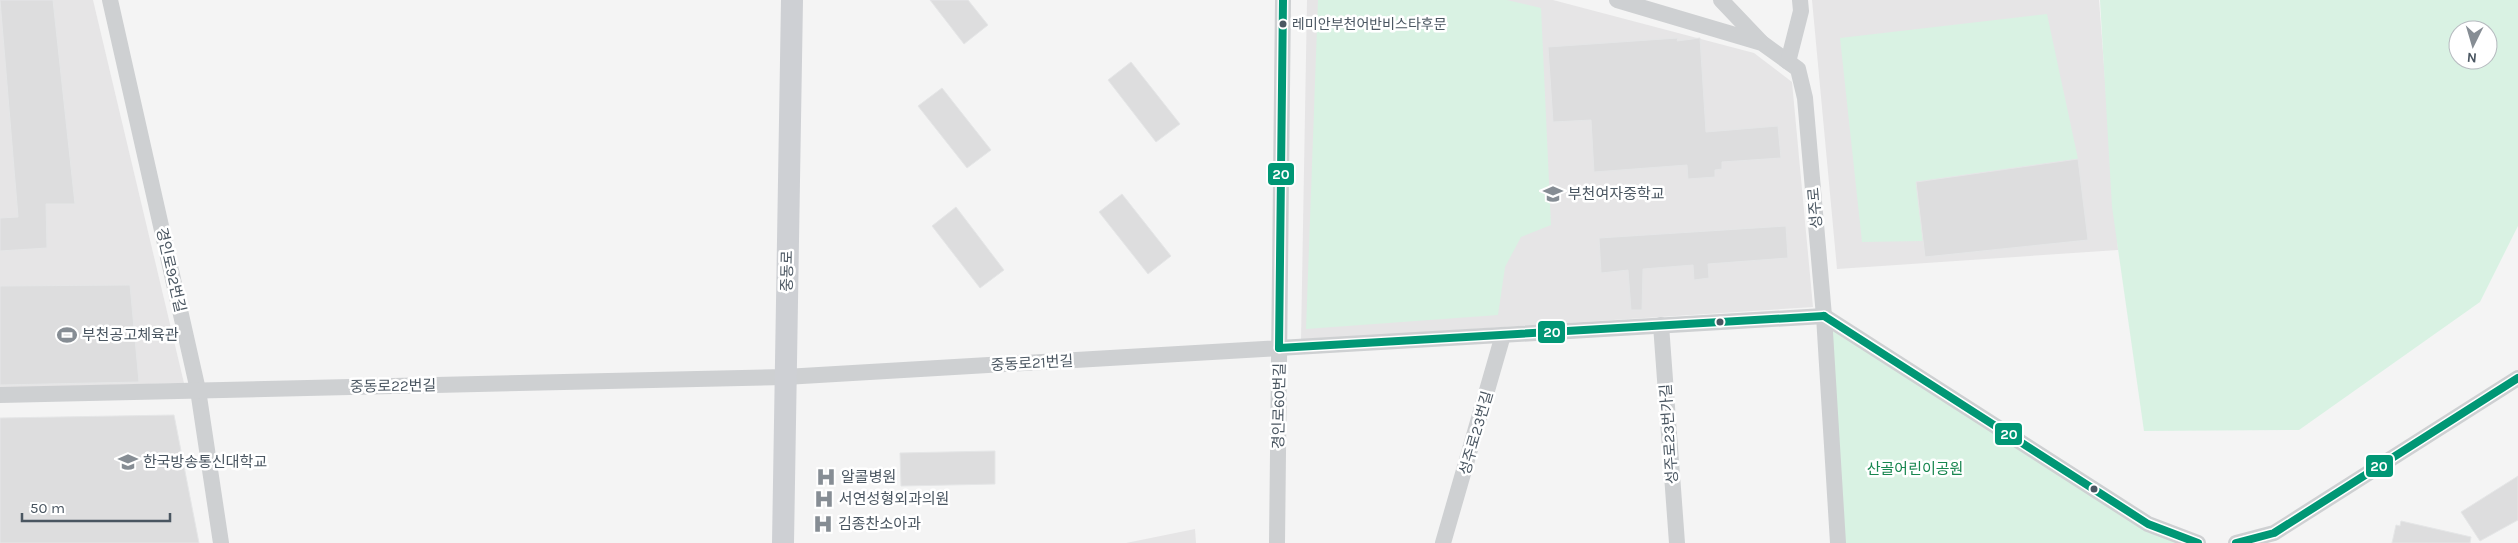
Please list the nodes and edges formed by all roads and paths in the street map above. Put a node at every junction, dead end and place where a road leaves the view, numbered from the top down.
1 (110, 0) edge
2 (792, 0) edge
3 (1283, 0) edge
4 (1617, 0) edge
5 (1721, 0) edge
6 (1800, 0) edge
7 (1762, 43) junction
8 (1788, 62) junction
9 (1824, 316) junction
10 (1661, 325) junction
11 (1503, 335) junction
12 (1279, 348) junction
13 (785, 378) junction
14 (2518, 378) edge
15 (198, 390) junction
16 (0, 395) edge
17 (1446, 537) edge
18 (221, 543) edge
19 (783, 543) edge
20 (1277, 543) edge
21 (1677, 543) edge
22 (1838, 543) edge
23 (2198, 543) edge
24 (2236, 543) edge

1 - 15 street, 경인로92번길
2 - 13 street, 중동로
3 - 12 street, 경인로60번길
4 - 7 street, 성주로
5 - 7 street
6 - 8 street
7 - 8 street, 성주로
8 - 9 street, 성주로
9 - 10 street
9 - 22 street, 성주로
9 - 23 street
10 - 11 street
10 - 21 street, 성주로23번가길
11 - 12 street
11 - 17 street, 성주로23번길
12 - 13 street, 중동로21번길
12 - 20 street, 경인로60번길
13 - 15 street, 중동로22번길
13 - 19 street, 중동로
14 - 24 street
15 - 16 street, 중동로22번길
15 - 18 street, 경인로92번길

